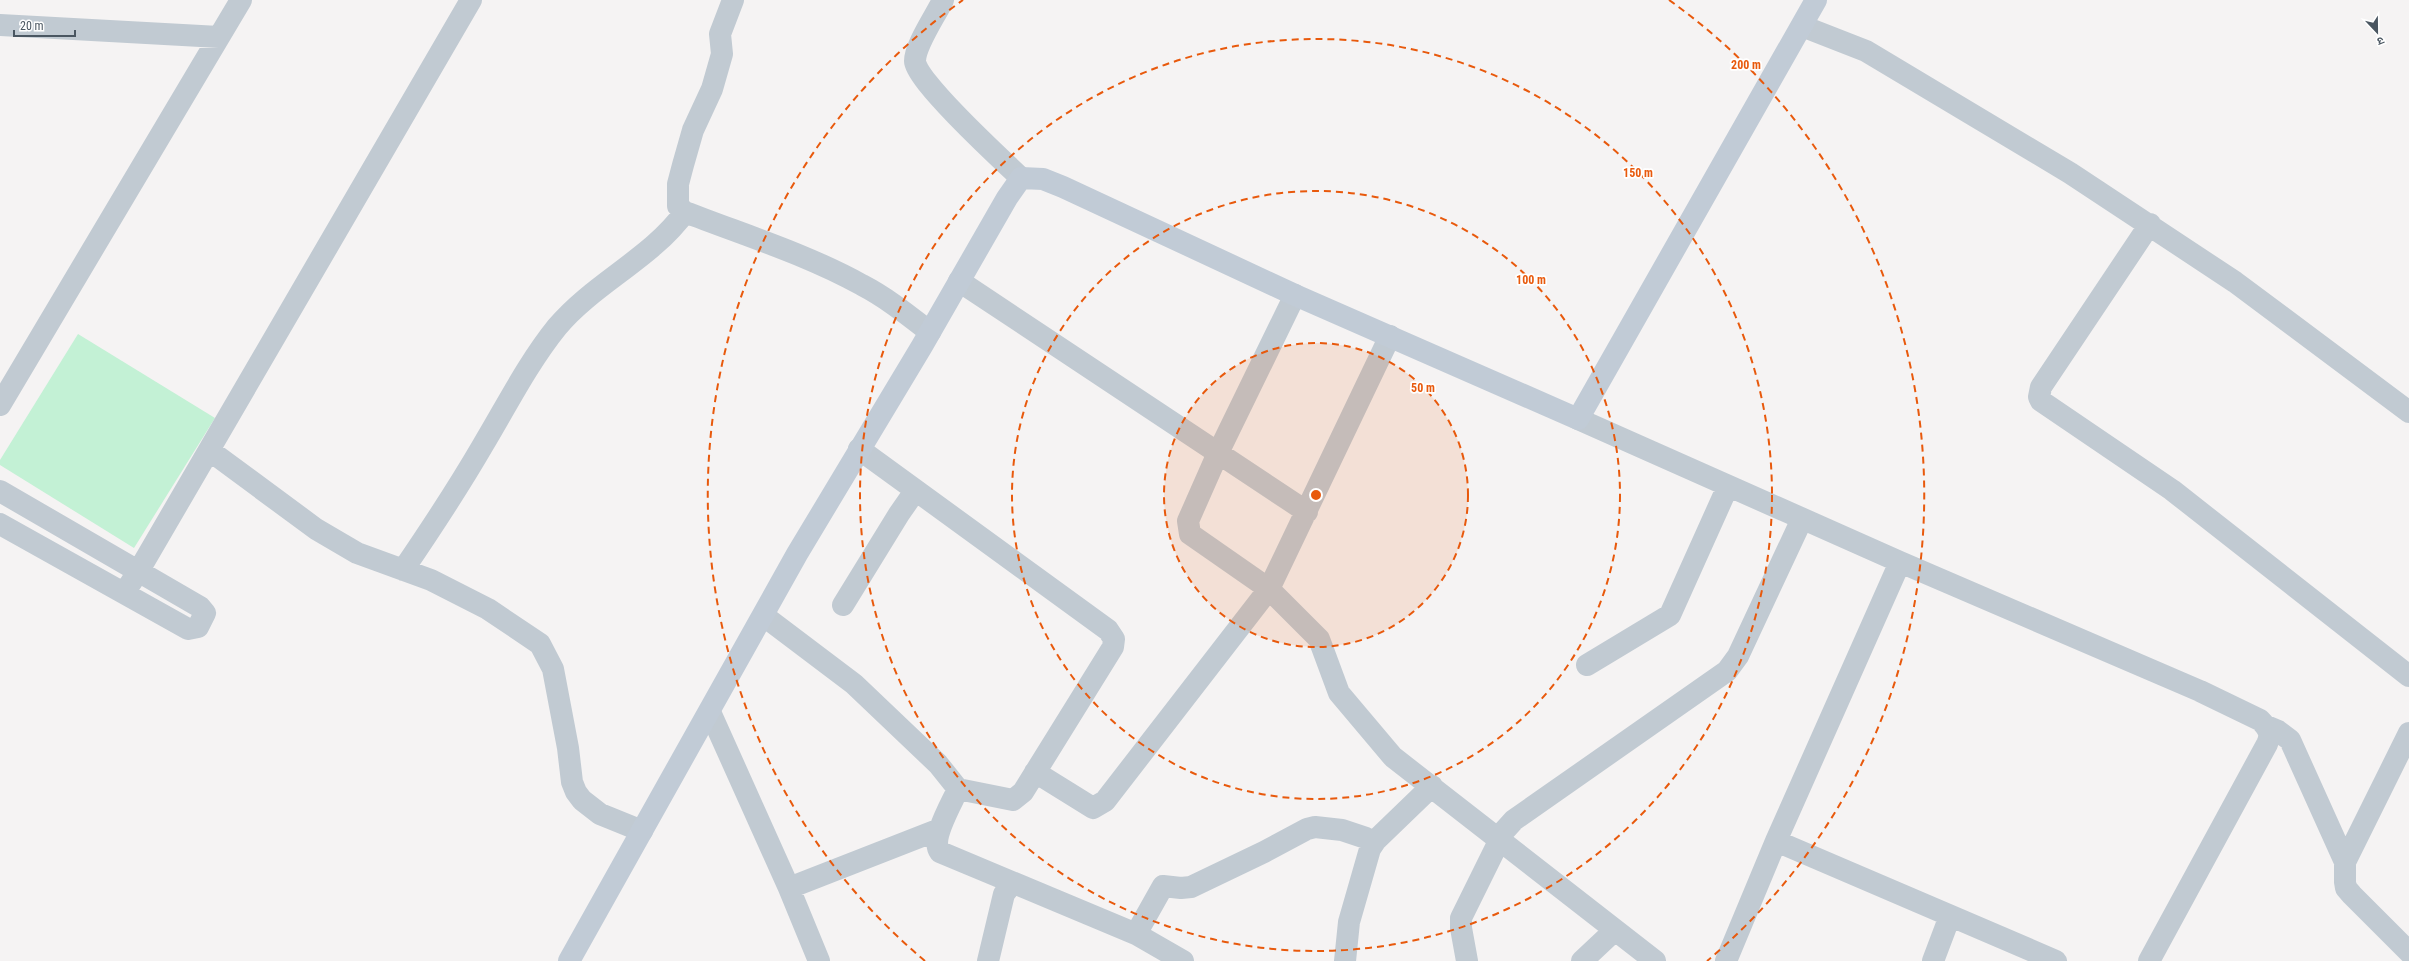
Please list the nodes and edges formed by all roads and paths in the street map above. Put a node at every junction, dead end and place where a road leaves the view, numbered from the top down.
1 (241, 0) edge
2 (472, 0) edge
3 (733, 0) edge
4 (943, 0) edge
5 (1816, 0) edge
6 (0, 25) edge
7 (1802, 26) junction
8 (219, 37) junction
9 (1021, 178) junction
10 (685, 212) junction
11 (2150, 224) junction
12 (959, 281) junction
13 (1295, 295) junction
14 (930, 332) junction
15 (1390, 336) junction
16 (0, 405) edge
17 (2409, 412) edge
18 (1578, 419) junction
19 (859, 449) junction
20 (210, 450) junction
21 (1218, 453) junction
22 (1728, 486) junction
23 (0, 491) edge
24 (915, 491) junction
25 (1307, 512) junction
26 (1802, 519) junction
27 (0, 524) edge
28 (1900, 562) junction
29 (404, 570) junction
30 (138, 572) junction
31 (1269, 589) junction
32 (124, 593) junction
33 (843, 605) dead end
34 (764, 616) junction
35 (1587, 664) dead end
36 (2409, 676) edge
37 (710, 712) junction
38 (2266, 726) junction
39 (2409, 733) edge
40 (1035, 772) junction
41 (1432, 786) junction
42 (958, 789) junction
43 (940, 829) junction
44 (642, 831) junction
45 (1498, 839) junction
46 (1776, 841) junction
47 (1370, 847) junction
48 (2345, 862) junction
49 (1012, 884) junction
50 (789, 888) junction
51 (1950, 916) junction
52 (1615, 930) junction
53 (1136, 934) junction
54 (2409, 952) edge
55 (569, 961) edge
56 (819, 961) edge
57 (988, 961) edge
58 (1183, 961) edge
59 (1345, 961) edge
60 (1467, 961) edge
61 (1582, 961) edge
62 (1655, 961) edge
63 (1726, 961) edge
64 (1933, 961) edge
65 (2056, 961) edge
66 (2149, 961) edge

1 - 8 street
2 - 20 street
3 - 10 street
4 - 9 street
5 - 7 street
6 - 8 street
7 - 11 street
7 - 18 street
8 - 16 street
9 - 12 street
9 - 13 street
10 - 14 street
10 - 29 street
11 - 17 street
11 - 36 street
12 - 14 street
12 - 21 street
13 - 15 street
13 - 21 street
14 - 19 street
15 - 18 street
15 - 25 street
18 - 22 street
19 - 24 street
19 - 34 street
20 - 29 street
20 - 30 street
21 - 25 street
21 - 31 street
22 - 26 street
22 - 35 street
23 - 30 street
24 - 33 street
24 - 40 street
25 - 31 street
26 - 28 street
26 - 45 street
27 - 32 street
28 - 38 street
28 - 46 street
29 - 44 street
30 - 32 street
30 - 32 street
31 - 40 street
31 - 41 street
34 - 37 street
34 - 42 street
37 - 44 street
37 - 50 street
38 - 48 street
38 - 66 street
39 - 48 street
40 - 42 street
41 - 45 street
41 - 47 street
42 - 43 street
43 - 49 street
43 - 50 street
44 - 55 street
45 - 52 street
45 - 60 street
46 - 51 street
46 - 63 street
47 - 53 street
47 - 59 street
48 - 54 street
49 - 53 street
49 - 57 street
50 - 56 street
51 - 64 street
51 - 65 street
52 - 61 street
52 - 62 street
53 - 58 street

